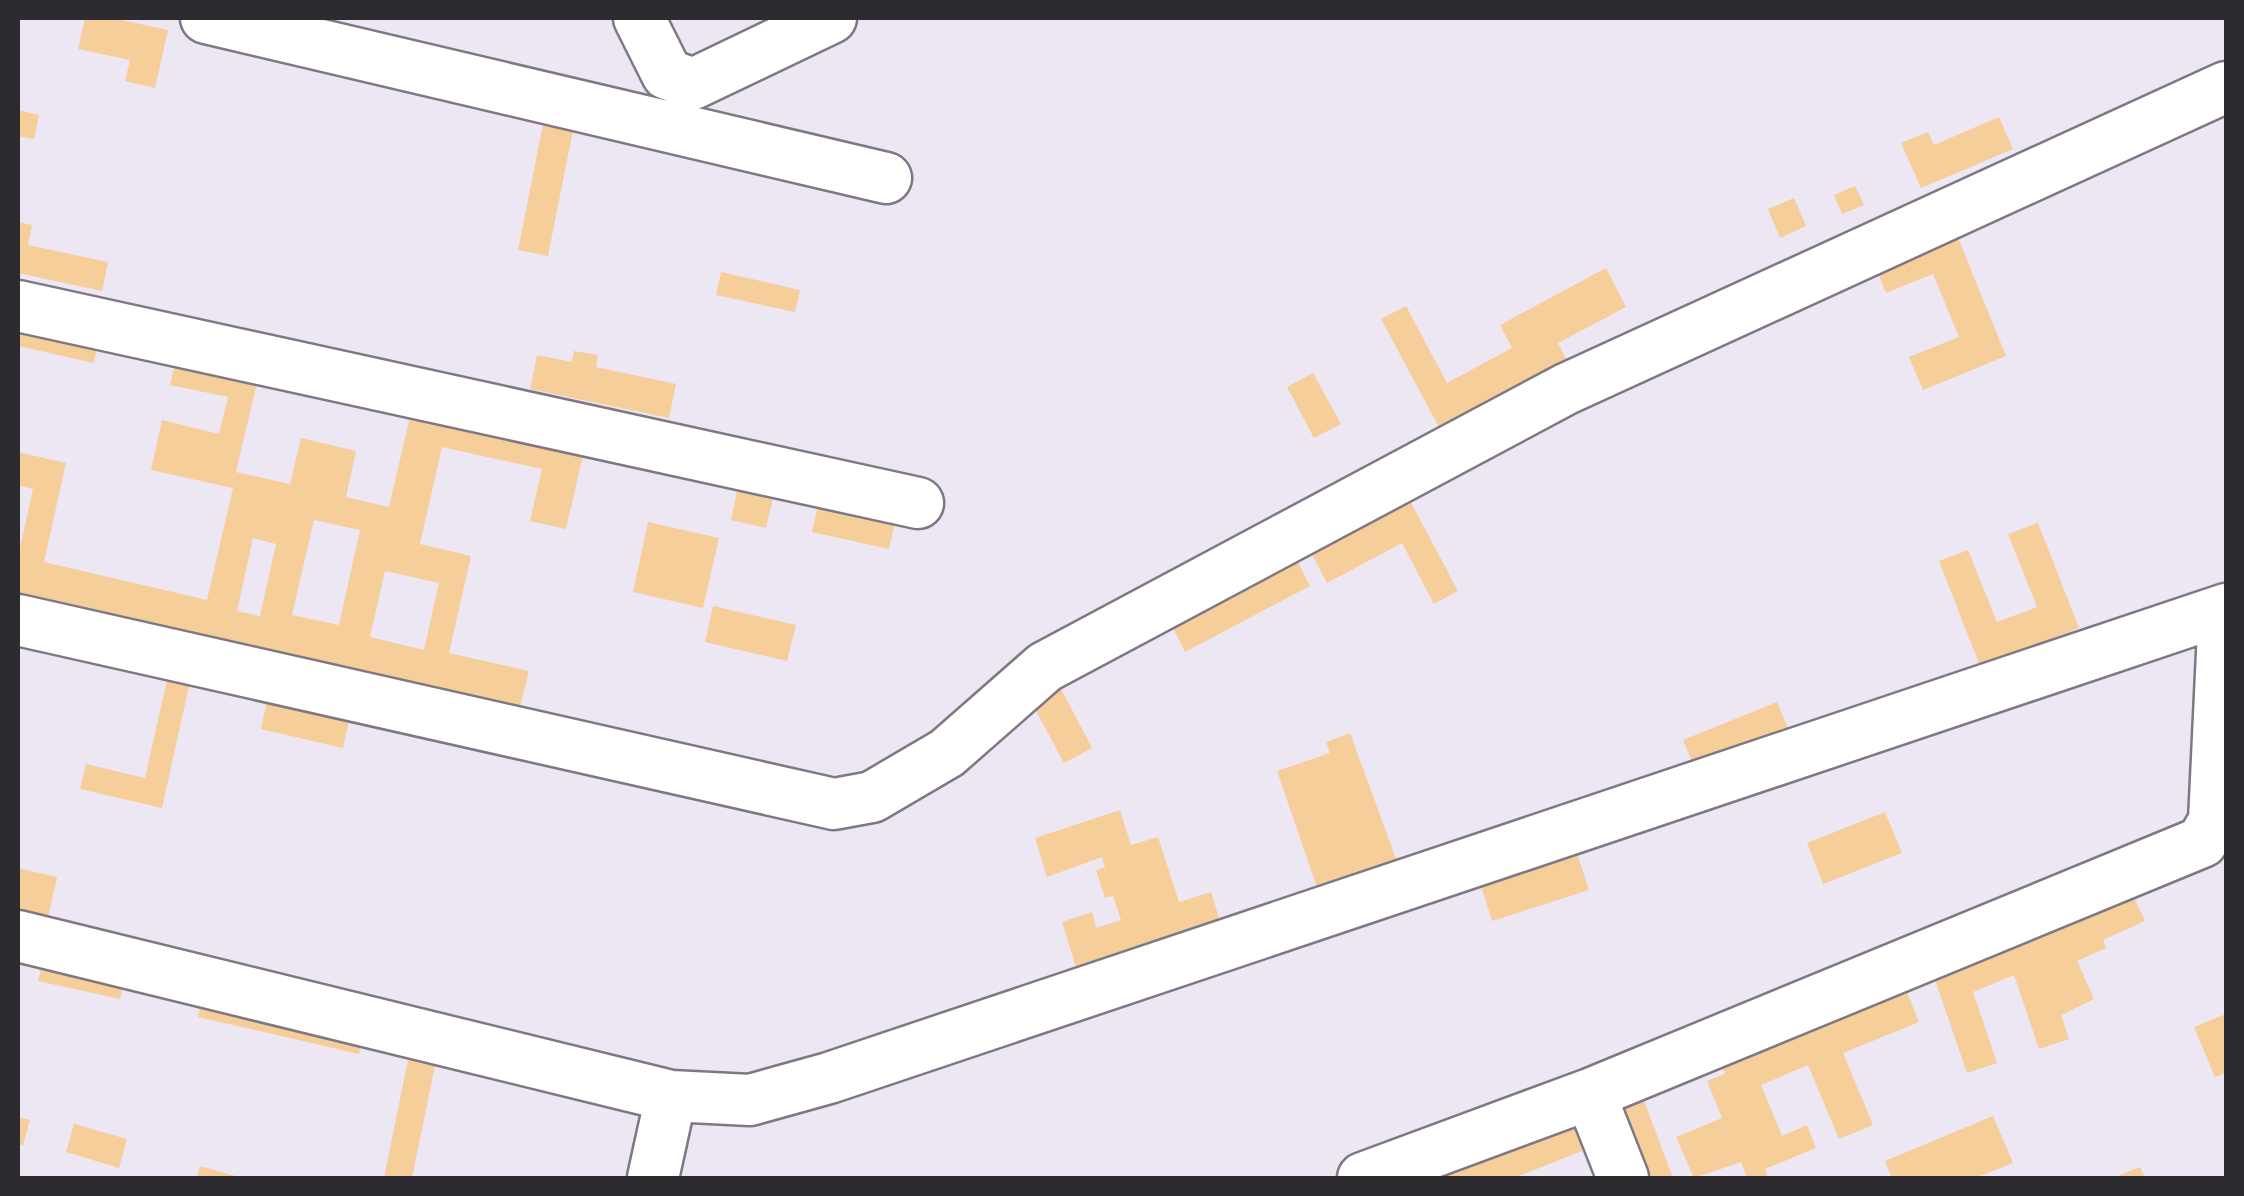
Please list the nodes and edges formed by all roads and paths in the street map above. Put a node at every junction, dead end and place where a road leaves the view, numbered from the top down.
1 (206, 18) edge
2 (640, 18) edge
3 (830, 18) edge
4 (2226, 87) edge
5 (886, 178) dead end
6 (18, 306) edge
7 (918, 503) dead end
8 (2225, 610) edge
9 (18, 620) edge
10 (18, 936) edge
11 (1590, 1094) junction
12 (671, 1096) junction
13 (653, 1178) edge
14 (1363, 1178) edge
15 (1623, 1178) edge

1 - 5 street
2 - 3 street
4 - 9 street
6 - 7 street
8 - 11 street
8 - 12 street
10 - 12 street
11 - 14 street
11 - 15 street
12 - 13 street

